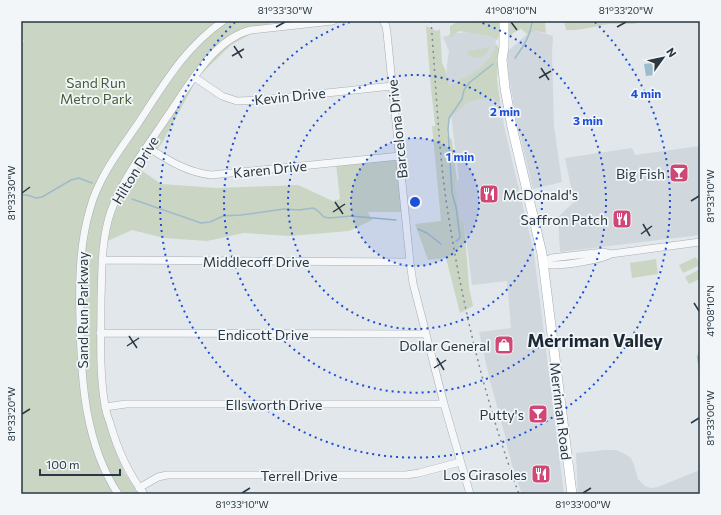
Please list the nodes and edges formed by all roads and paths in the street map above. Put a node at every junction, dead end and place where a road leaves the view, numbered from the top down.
1 (223, 21) edge
2 (333, 21) edge
3 (383, 21) edge
4 (504, 21) edge
5 (194, 77) junction
6 (392, 86) junction
7 (147, 147) junction
8 (400, 156) junction
9 (700, 242) edge
10 (102, 260) junction
11 (410, 262) junction
12 (543, 263) junction
13 (100, 333) junction
14 (426, 334) junction
15 (444, 404) junction
16 (105, 407) junction
17 (460, 462) junction
18 (141, 491) edge
19 (118, 494) edge
20 (470, 494) edge
21 (572, 494) edge

1 - 19 street, Sand Run Parkway
2 - 5 street, Hilton Drive
3 - 6 street, Barcelona Drive
4 - 12 main road, Merriman Road
5 - 6 street, Kevin Drive
5 - 7 street, Hilton Drive
6 - 8 street, Barcelona Drive
7 - 8 street, Karen Drive
7 - 10 street, Hilton Drive
8 - 11 street, Barcelona Drive
9 - 12 street
10 - 11 street, Middlecoff Drive
10 - 13 street, Hilton Drive
11 - 14 street, Barcelona Drive
12 - 21 main road, Merriman Road
13 - 14 street, Endicott Drive
13 - 16 street, Hilton Drive
14 - 15 street, Barcelona Drive
15 - 16 street, Ellsworth Drive
15 - 17 street, Barcelona Drive
16 - 18 street, Hilton Drive
17 - 18 street, Terrell Drive
17 - 20 street, Barcelona Drive

